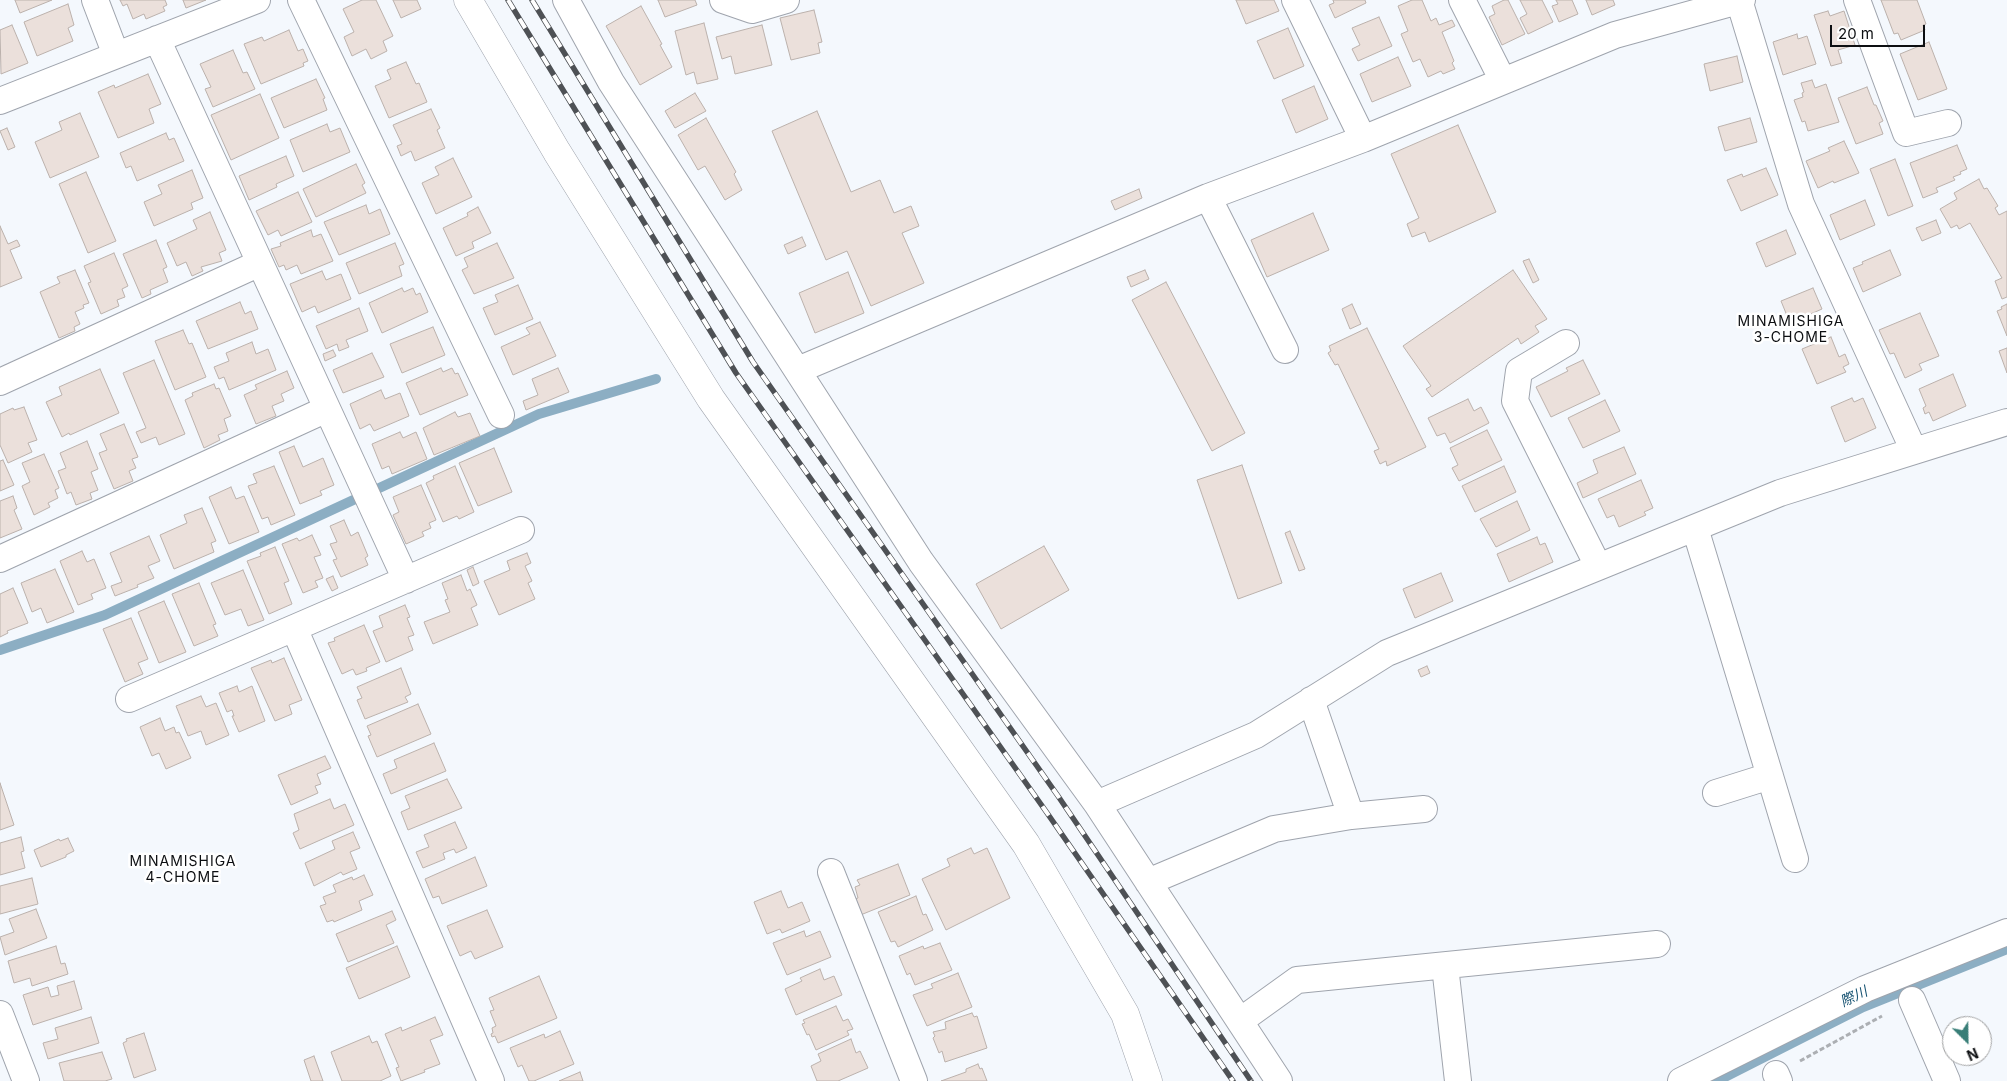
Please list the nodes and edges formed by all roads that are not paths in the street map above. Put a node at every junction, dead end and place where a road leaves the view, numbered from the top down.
1 (95, 0) edge
2 (256, 0) edge
3 (301, 0) edge
4 (468, 0) edge
5 (566, 0) edge
6 (723, 0) edge
7 (786, 0) edge
8 (1296, 0) edge
9 (1463, 0) edge
10 (1740, 0) edge
11 (1857, 0) edge
12 (156, 39) junction
13 (116, 55) junction
14 (1503, 81) junction
15 (0, 101) edge
16 (1948, 123) dead end
17 (1362, 139) junction
18 (1208, 197) junction
19 (260, 263) junction
20 (1566, 343) dead end
21 (1285, 350) dead end
22 (798, 370) junction
23 (0, 382) edge
24 (327, 409) junction
25 (501, 415) dead end
26 (2007, 422) edge
27 (1914, 451) junction
28 (1696, 528) junction
29 (520, 530) dead end
30 (0, 559) edge
31 (1598, 566) junction
32 (406, 580) junction
33 (294, 628) junction
34 (129, 699) dead end
35 (1311, 700) junction
36 (1770, 776) junction
37 (1716, 793) dead end
38 (1097, 804) junction
39 (1424, 809) dead end
40 (1351, 816) junction
41 (1795, 859) dead end
42 (831, 872) dead end
43 (1148, 882) junction
44 (2007, 932) edge
45 (1657, 944) dead end
46 (1445, 966) junction
47 (1912, 1000) road end
48 (0, 1014) edge
49 (1240, 1022) junction
50 (26, 1081) edge
51 (490, 1081) edge
52 (914, 1081) edge
53 (1148, 1081) edge
54 (1279, 1081) edge
55 (1458, 1081) edge
56 (1681, 1081) edge
57 (1947, 1081) edge

1 - 13 street
2 - 12 street
3 - 25 street
4 - 53 street
5 - 22 street
6 - 7 street
8 - 17 street
9 - 14 street
10 - 14 street
10 - 27 street
11 - 16 street
12 - 13 street
12 - 19 street
13 - 15 street
14 - 17 street
17 - 18 street
18 - 21 street
18 - 22 street
19 - 23 street
19 - 24 street
20 - 31 street
22 - 38 street
24 - 30 street
24 - 32 street
26 - 27 street
27 - 28 street
28 - 31 street
28 - 36 street
29 - 32 street
31 - 35 street
32 - 33 street
33 - 34 street
33 - 51 street
35 - 38 street
35 - 40 street
36 - 37 street
36 - 41 street
38 - 43 street
39 - 40 street
40 - 43 street
42 - 52 street
43 - 49 street
44 - 56 street
45 - 46 street
46 - 49 street
46 - 55 street
47 - 57 street
48 - 50 street
49 - 54 street

